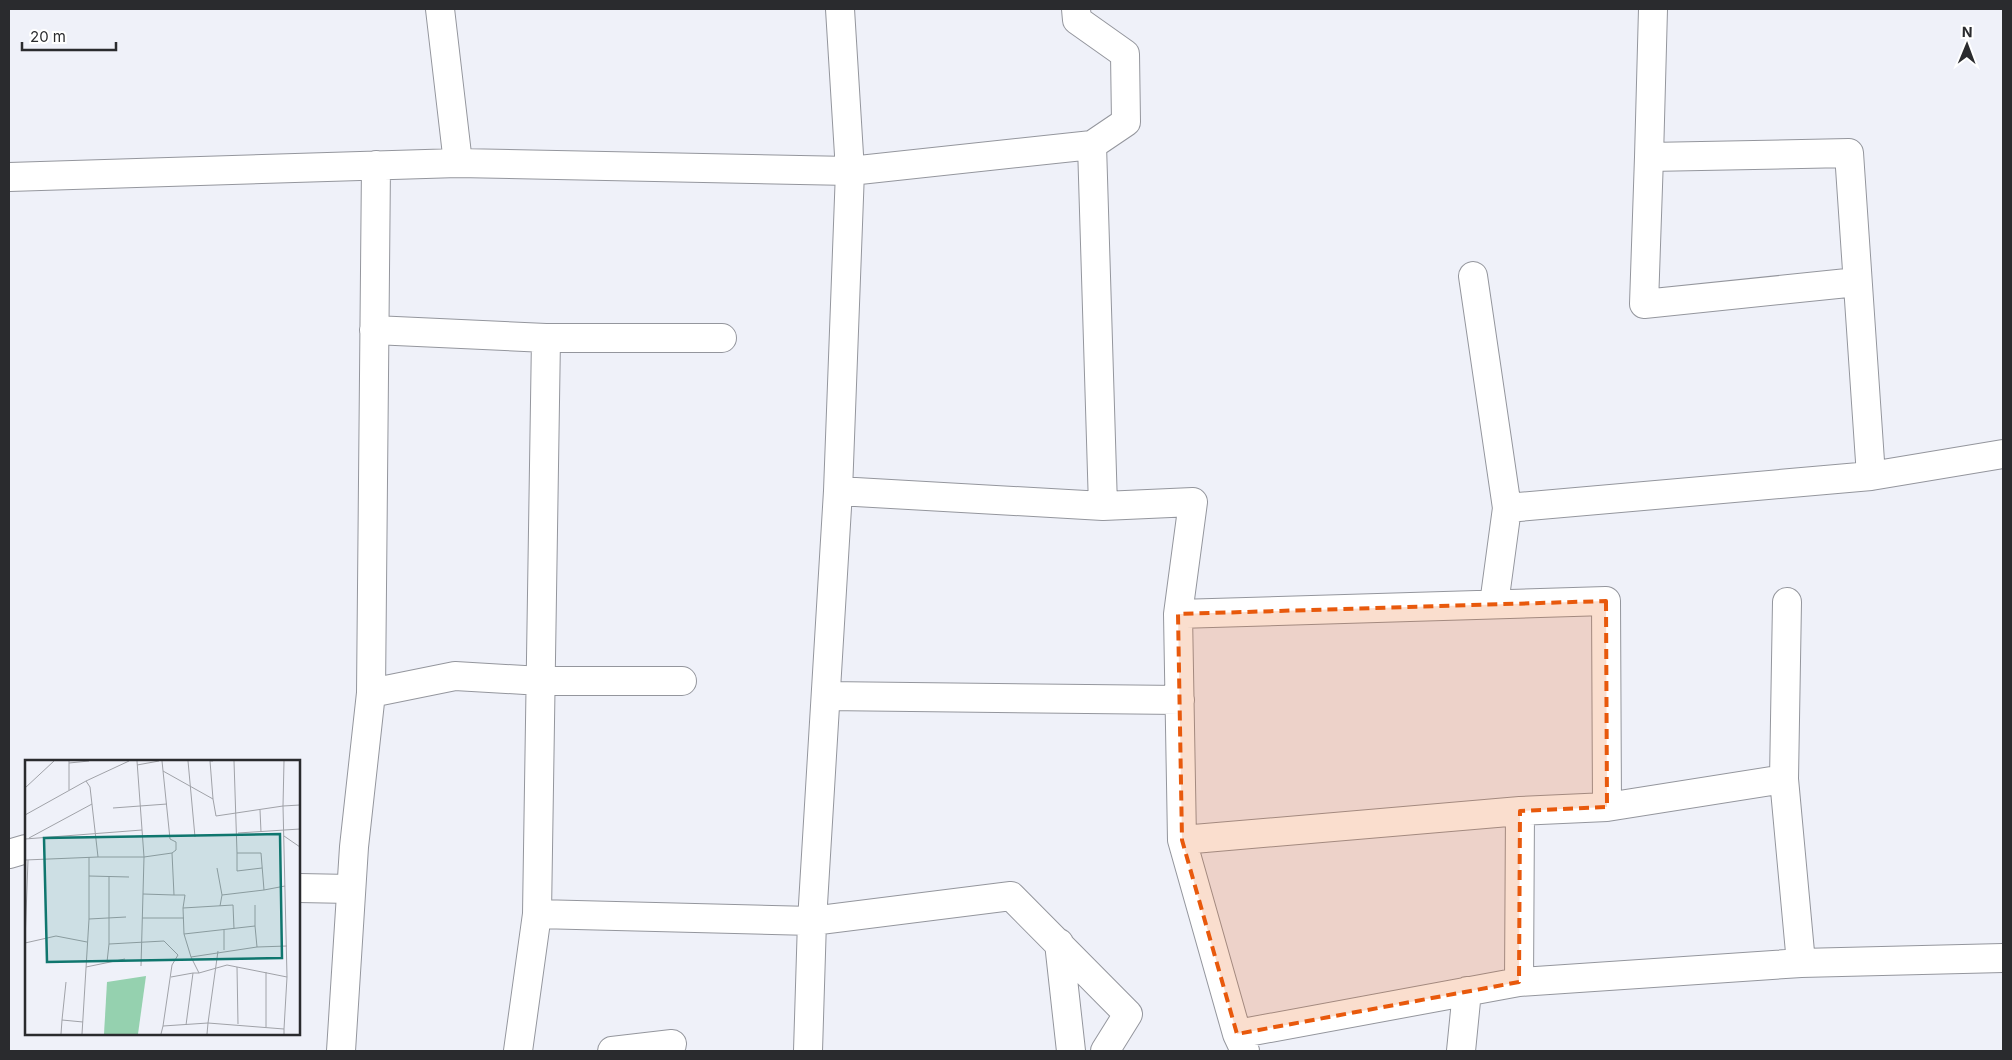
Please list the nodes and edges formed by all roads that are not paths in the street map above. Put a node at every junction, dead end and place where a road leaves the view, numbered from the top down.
1 (440, 9) edge
2 (840, 9) edge
3 (1076, 9) edge
4 (1653, 9) edge
5 (1092, 144) junction
6 (1649, 157) junction
7 (458, 163) junction
8 (376, 165) junction
9 (850, 171) junction
10 (9, 177) edge
11 (1473, 276) dead end
12 (1857, 282) junction
13 (374, 330) junction
14 (546, 338) junction
15 (722, 338) dead end
16 (2003, 454) edge
17 (1871, 476) junction
18 (838, 491) junction
19 (1103, 506) junction
20 (1507, 508) junction
21 (1787, 602) dead end
22 (1494, 604) junction
23 (1178, 614) junction
24 (541, 681) junction
25 (682, 681) dead end
26 (371, 693) junction
27 (826, 696) junction
28 (1180, 700) junction
29 (1784, 779) junction
30 (1607, 807) junction
31 (1520, 811) junction
32 (1182, 840) junction
33 (25, 849) edge
34 (9, 854) edge
35 (300, 888) edge
36 (351, 889) junction
37 (538, 914) junction
38 (812, 921) junction
39 (1058, 943) junction
40 (2003, 958) edge
41 (1801, 963) junction
42 (1519, 982) junction
43 (1468, 991) junction
44 (1241, 1043) edge
45 (672, 1044) dead end
46 (341, 1051) edge
47 (518, 1051) edge
48 (612, 1051) edge
49 (808, 1051) edge
50 (1071, 1051) edge
51 (1105, 1051) edge
52 (1461, 1051) edge

1 - 7 street
2 - 9 street
3 - 5 street
4 - 6 street
5 - 9 street
5 - 19 street
6 - 12 street
6 - 12 street
7 - 8 street
7 - 9 street
8 - 10 street
8 - 13 street
9 - 18 street
11 - 20 street
12 - 17 street
13 - 14 street
13 - 26 street
14 - 15 street
14 - 24 street
16 - 17 street
17 - 20 street
18 - 19 street
18 - 27 street
19 - 23 street
20 - 22 street
21 - 29 street
22 - 23 street
22 - 30 street
23 - 28 street
24 - 25 street
24 - 26 street
24 - 37 street
26 - 36 street
27 - 28 street
27 - 38 street
28 - 32 street
29 - 30 street
29 - 41 street
30 - 31 street
31 - 32 street
31 - 42 street
32 - 44 street
33 - 34 street
35 - 36 street
36 - 46 street
37 - 38 street
37 - 47 street
38 - 39 street
38 - 49 street
39 - 50 street
39 - 51 street
40 - 41 street
41 - 42 street
42 - 43 street
43 - 44 street
43 - 52 street
45 - 48 street

